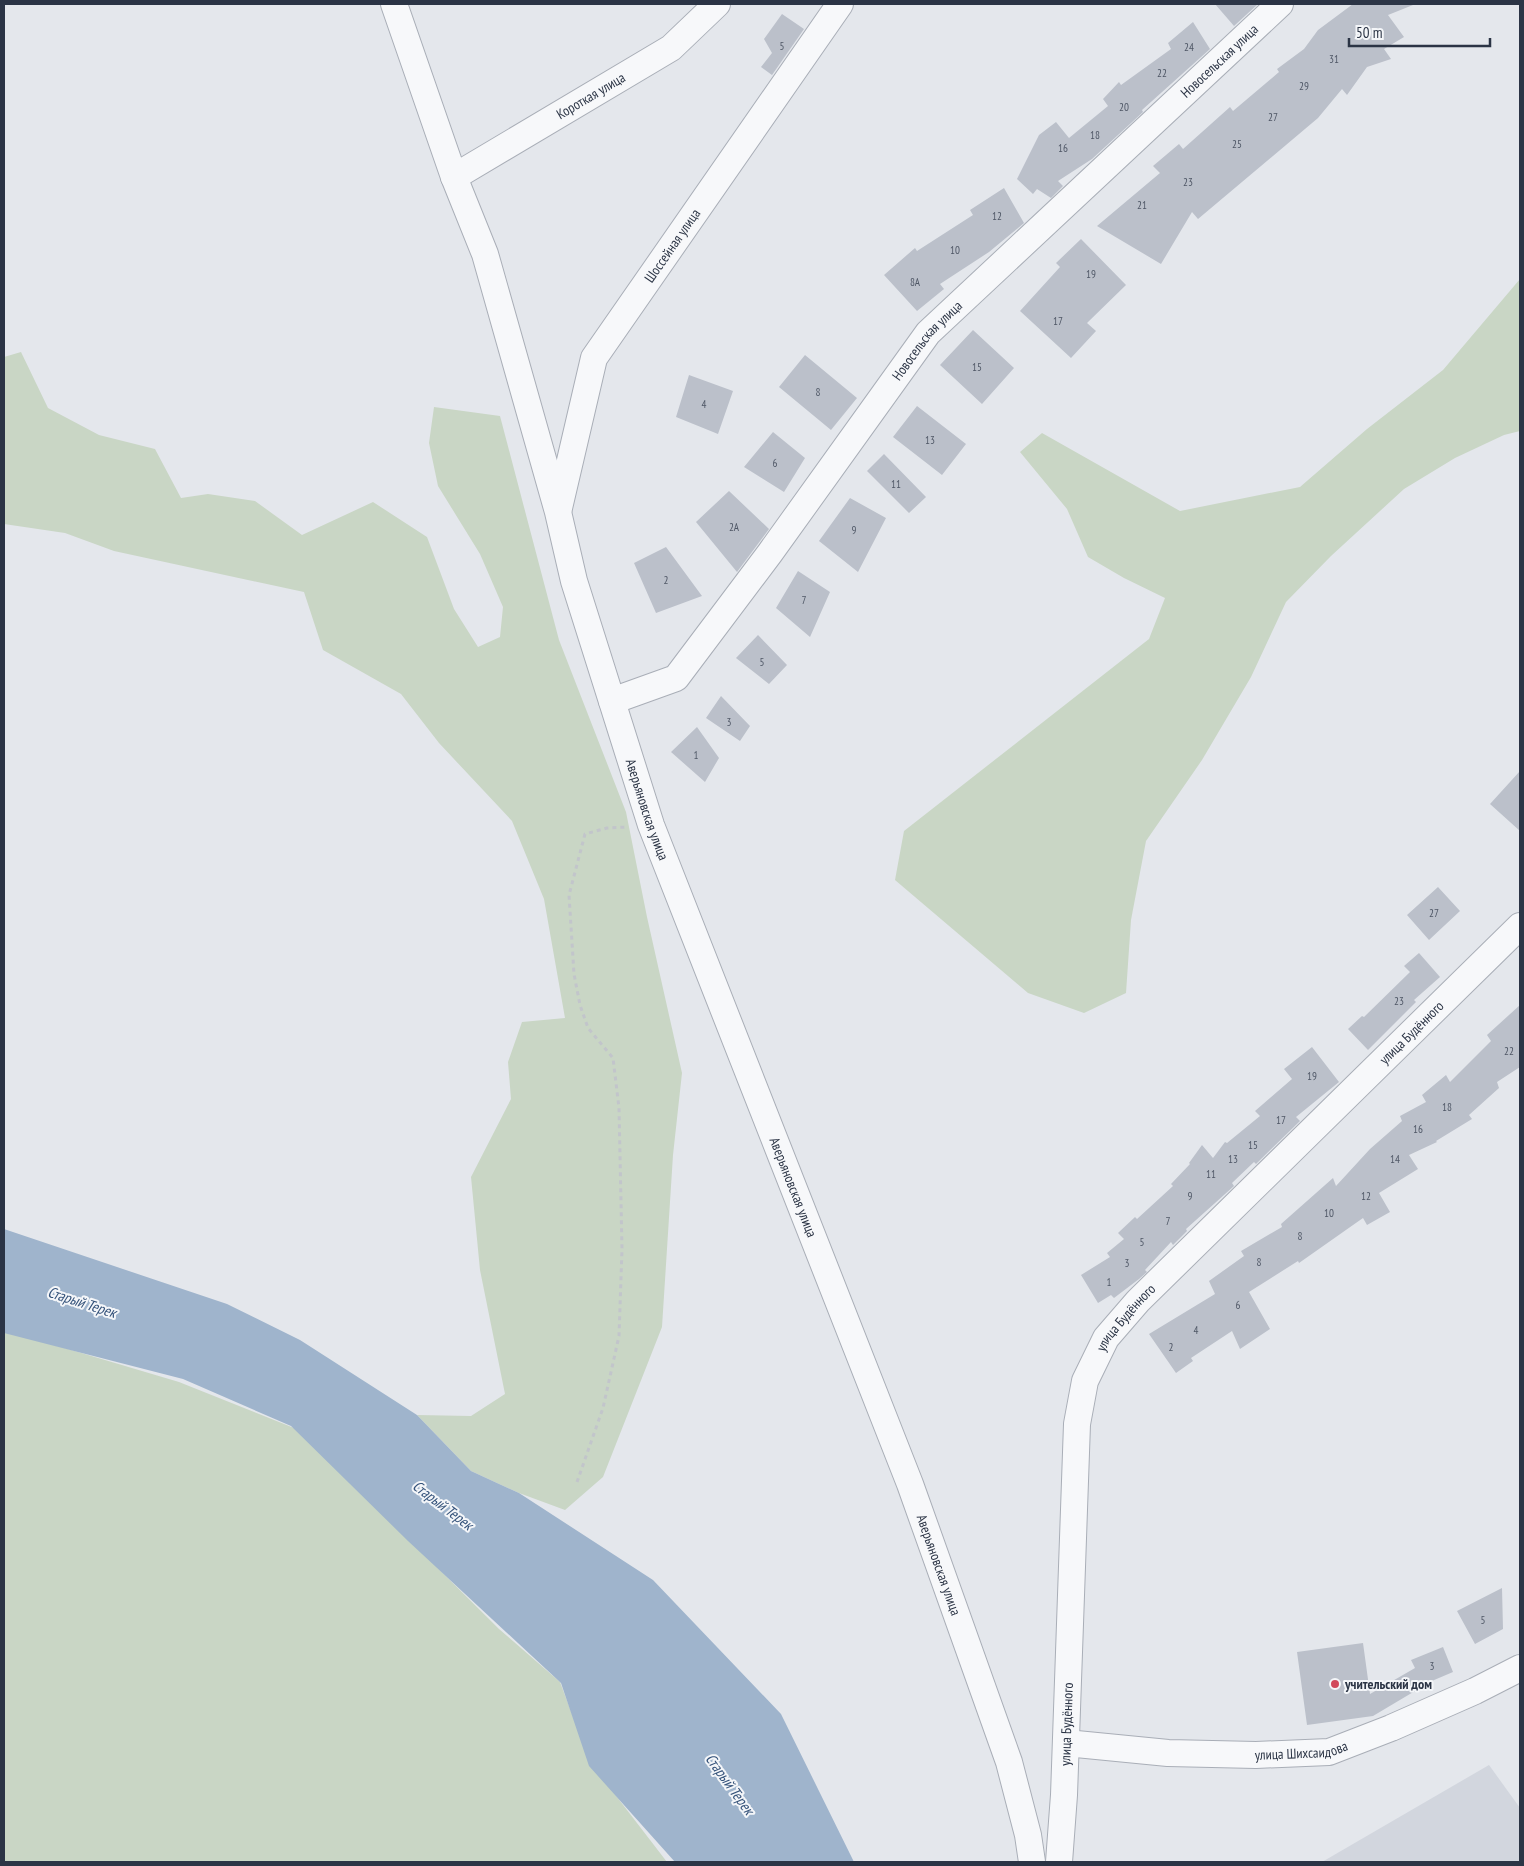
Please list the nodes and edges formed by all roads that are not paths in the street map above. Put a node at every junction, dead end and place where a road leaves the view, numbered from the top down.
1 (394, 4) edge
2 (717, 4) edge
3 (840, 4) edge
4 (1280, 4) edge
5 (454, 177) junction
6 (558, 512) junction
7 (612, 701) junction
8 (1520, 927) edge
9 (1520, 1668) edge
10 (1066, 1743) junction
11 (1032, 1862) edge
12 (1059, 1862) edge

1 - 5 street, Аверьяновская улица
2 - 5 street, Короткая улица
3 - 6 street, Шоссейная улица
4 - 7 street, Новосельская улица
5 - 6 street, Аверьяновская улица
6 - 7 street, Аверьяновская улица
7 - 11 street, Аверьяновская улица
8 - 10 street, улица Будённого
9 - 10 street, улица Шихсаидова
10 - 12 street, улица Будённого

